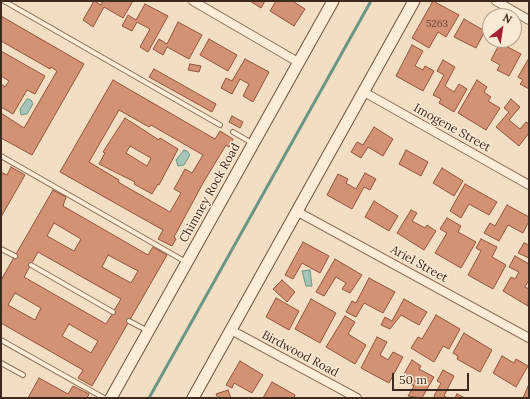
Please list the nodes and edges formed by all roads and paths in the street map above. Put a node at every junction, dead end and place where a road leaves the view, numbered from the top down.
1 (4, 1) edge
2 (193, 1) edge
3 (333, 1) edge
4 (414, 1) edge
5 (496, 1) edge
6 (529, 20) edge
7 (298, 62) junction
8 (364, 92) junction
9 (220, 125) dead end
10 (233, 132) dead end
11 (252, 144) junction
12 (1, 156) edge
13 (529, 185) edge
14 (298, 212) junction
15 (1, 248) edge
16 (15, 256) dead end
17 (187, 262) junction
18 (30, 265) dead end
19 (113, 312) dead end
20 (129, 321) dead end
21 (231, 330) junction
22 (148, 331) junction
23 (529, 338) edge
24 (1, 340) edge
25 (1, 363) edge
26 (23, 375) dead end
27 (104, 398) edge
28 (111, 398) edge
29 (193, 398) edge
30 (357, 398) edge

1 - 9 lane
2 - 7 street
3 - 7 main road, Chimney Rock Road
4 - 8 main road
5 - 6 street
7 - 11 main road, Chimney Rock Road
8 - 13 street, Imogene Street
8 - 14 main road
10 - 11 lane
11 - 17 main road, Chimney Rock Road
12 - 17 lane
14 - 21 main road
14 - 23 street, Ariel Street
15 - 16 lane
17 - 22 main road, Chimney Rock Road
18 - 19 lane
20 - 22 lane
21 - 29 main road
21 - 30 street, Birdwood Road
22 - 28 main road, Chimney Rock Road
24 - 27 lane
25 - 26 lane

